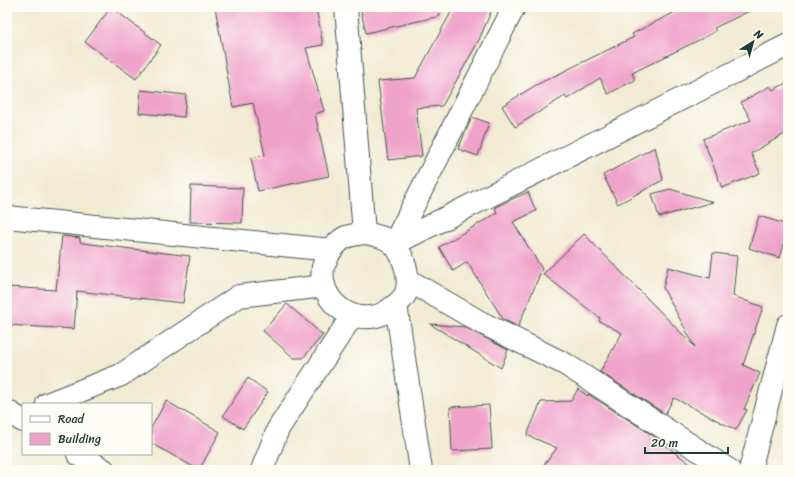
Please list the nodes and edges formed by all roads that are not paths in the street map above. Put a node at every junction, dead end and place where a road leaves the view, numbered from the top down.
1 (346, 7) edge
2 (514, 7) edge
3 (788, 45) edge
4 (7, 217) edge
5 (364, 233) junction
6 (394, 244) junction
7 (331, 250) junction
8 (408, 280) junction
9 (324, 286) junction
10 (396, 305) junction
11 (352, 316) junction
12 (788, 325) edge
13 (50, 403) edge
14 (80, 455) edge
15 (104, 470) edge
16 (262, 470) edge
17 (421, 470) edge
18 (729, 470) edge
19 (750, 470) edge

1 - 5 street
2 - 6 street
3 - 6 street
4 - 7 street
5 - 6 street
5 - 7 street
6 - 8 street
7 - 9 street
8 - 10 street
8 - 18 street
9 - 11 street
9 - 13 street
10 - 11 street
10 - 17 street
11 - 16 street
12 - 19 street
14 - 15 street

